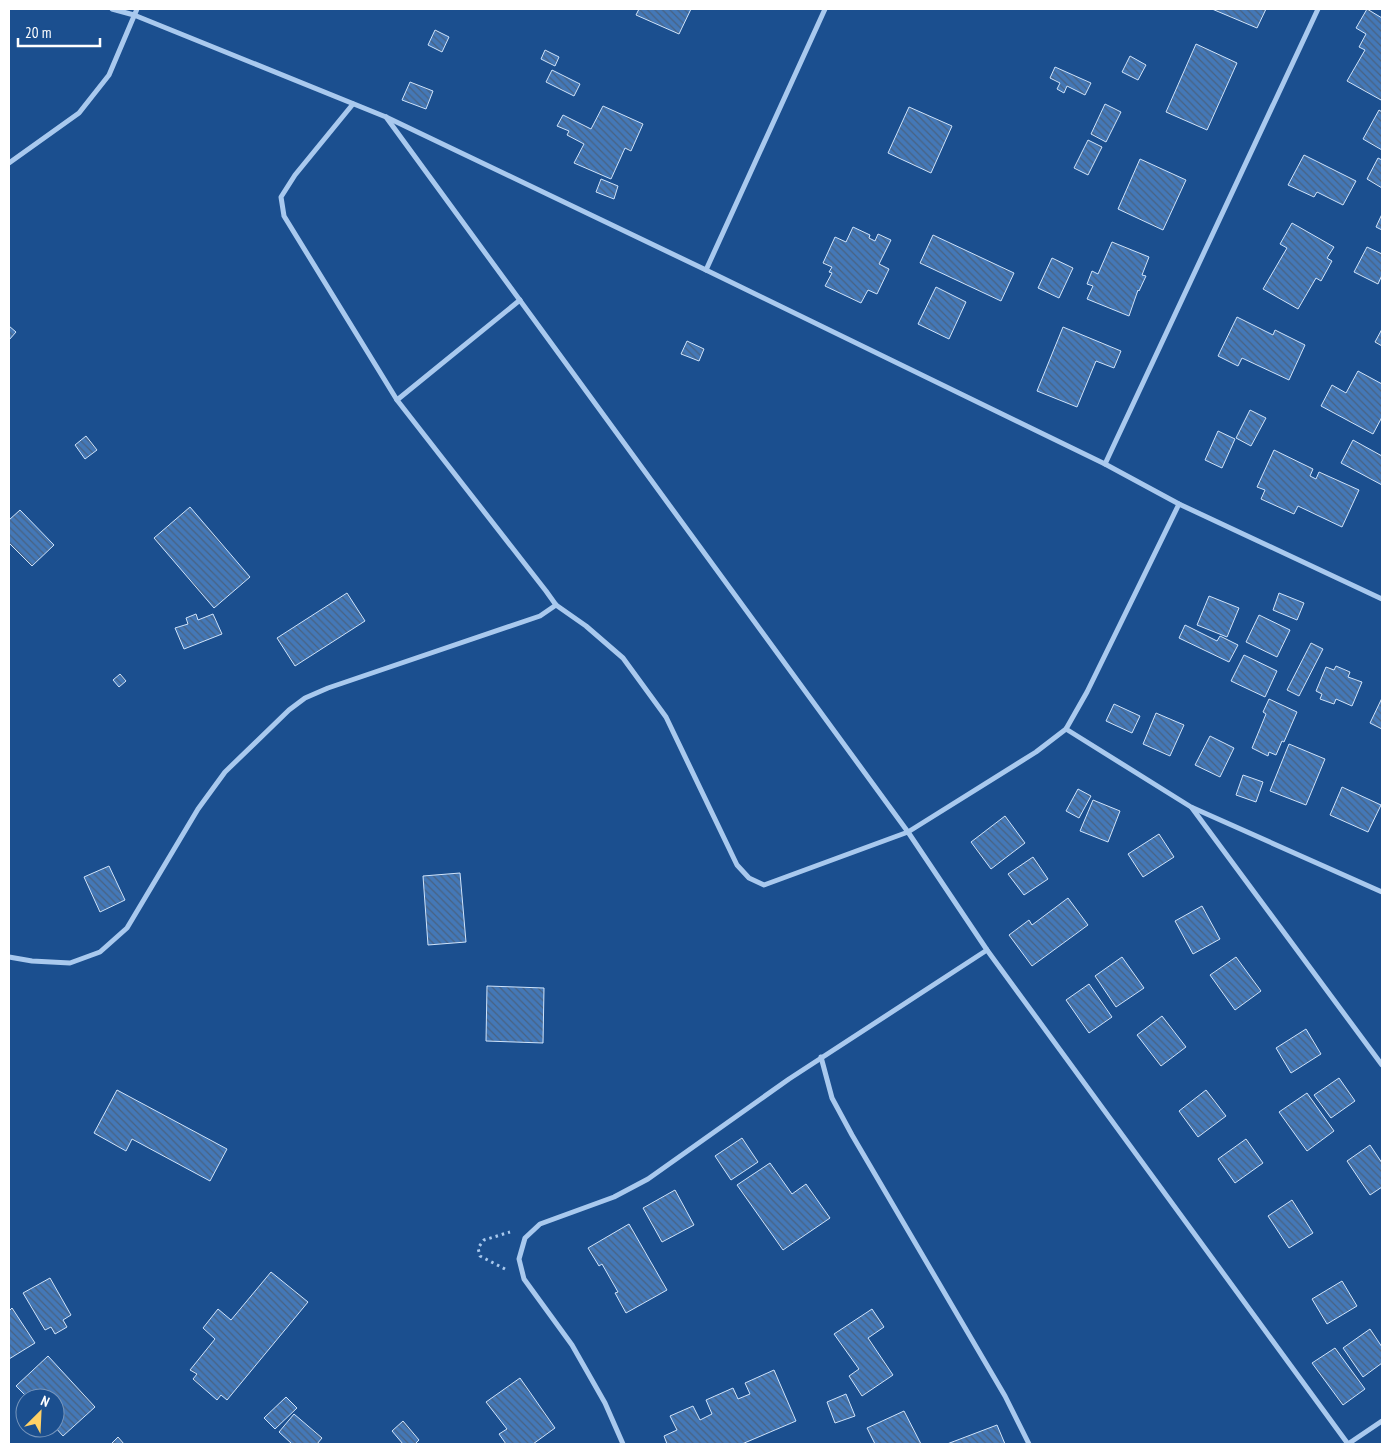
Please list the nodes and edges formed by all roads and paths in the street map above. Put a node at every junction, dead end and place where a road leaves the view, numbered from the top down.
1 (112, 9) edge
2 (137, 9) edge
3 (824, 9) edge
4 (1318, 9) edge
5 (134, 15) junction
6 (353, 104) junction
7 (386, 117) junction
8 (9, 162) edge
9 (706, 270) junction
10 (520, 300) junction
11 (397, 400) junction
12 (1105, 464) junction
13 (1179, 504) junction
14 (1382, 597) edge
15 (556, 605) junction
16 (1066, 729) junction
17 (1191, 808) junction
18 (908, 832) junction
19 (1382, 892) edge
20 (987, 950) junction
21 (9, 957) edge
22 (820, 1057) junction
23 (1382, 1065) edge
24 (478, 1248) dead end
25 (524, 1279) junction
26 (1382, 1421) edge
27 (622, 1444) edge
28 (1029, 1444) edge
29 (1348, 1444) edge

1 - 5 street
2 - 5 street
3 - 9 street
4 - 12 street
5 - 6 street
5 - 8 street
6 - 7 street
6 - 11 street
7 - 9 street
7 - 10 street
9 - 12 street
10 - 11 street
10 - 18 street
11 - 15 street
12 - 13 street
13 - 14 street
13 - 16 street
15 - 18 street
15 - 21 street
16 - 17 street
16 - 18 street
17 - 19 street
17 - 23 street
18 - 20 street
20 - 22 street
20 - 29 street
22 - 25 street
22 - 28 street
24 - 25 path
25 - 27 street
26 - 29 street

